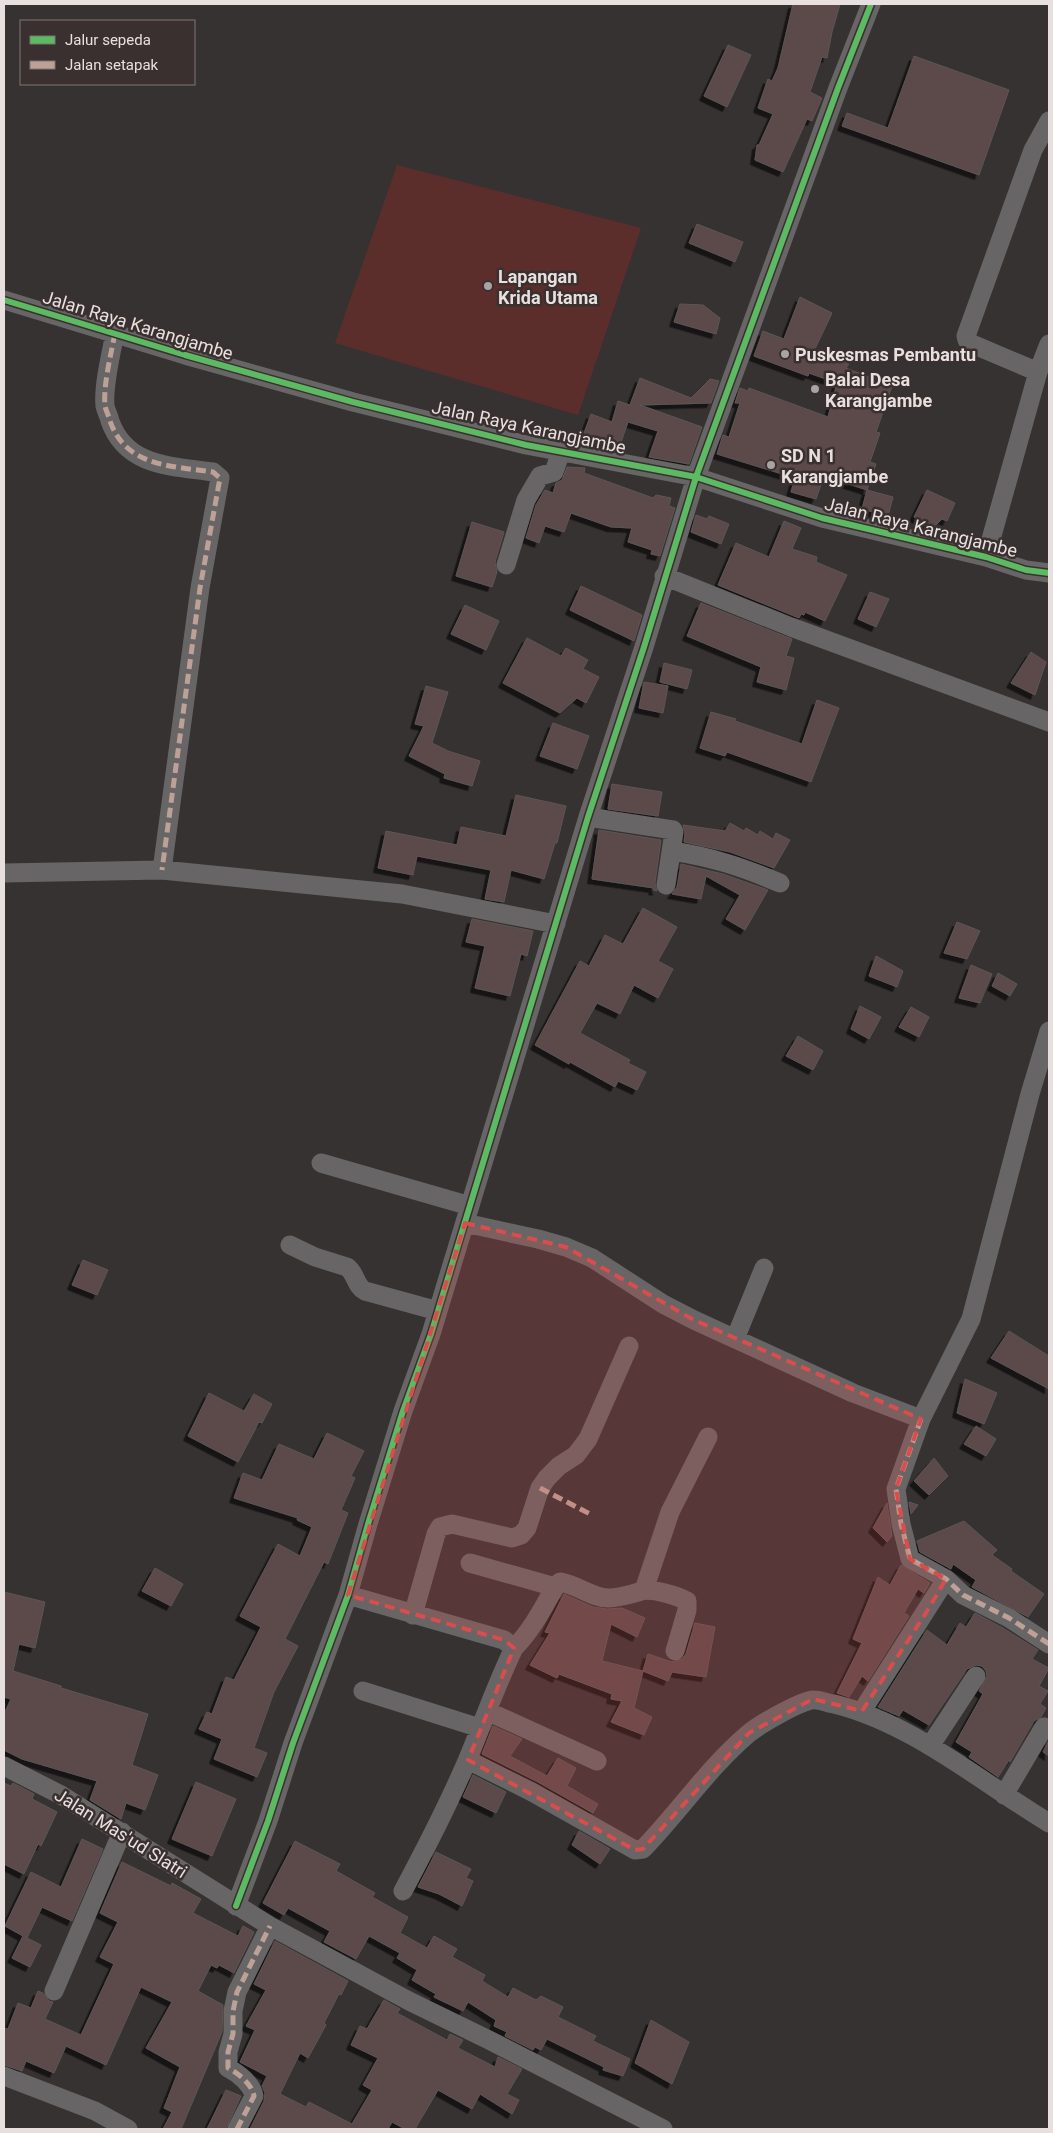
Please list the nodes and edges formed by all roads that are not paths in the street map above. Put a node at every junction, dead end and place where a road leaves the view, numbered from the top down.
1 (871, 4) edge
2 (1049, 121) edge
3 (4, 300) edge
4 (115, 333) junction
5 (1049, 344) edge
6 (1038, 372) junction
7 (561, 452) junction
8 (696, 477) junction
9 (986, 557) junction
10 (506, 565) dead end
11 (1049, 573) edge
12 (664, 576) junction
13 (1049, 722) edge
14 (588, 817) junction
15 (672, 851) junction
16 (162, 870) junction
17 (4, 873) edge
18 (780, 883) dead end
19 (666, 885) dead end
20 (556, 924) junction
21 (1049, 1031) edge
22 (321, 1163) dead end
23 (467, 1214) junction
24 (290, 1245) dead end
25 (764, 1268) dead end
26 (438, 1311) junction
27 (734, 1339) junction
28 (629, 1346) dead end
29 (921, 1419) junction
30 (708, 1437) dead end
31 (470, 1563) dead end
32 (946, 1579) junction
33 (556, 1587) junction
34 (644, 1590) junction
35 (348, 1595) junction
36 (413, 1615) junction
37 (1049, 1644) edge
38 (514, 1648) junction
39 (674, 1651) dead end
40 (976, 1676) dead end
41 (364, 1691) dead end
42 (487, 1711) junction
43 (862, 1711) junction
44 (480, 1728) junction
45 (1044, 1728) dead end
46 (930, 1746) junction
47 (468, 1760) junction
48 (597, 1760) dead end
49 (4, 1766) edge
50 (1004, 1796) junction
51 (1049, 1823) edge
52 (122, 1832) junction
53 (403, 1891) dead end
54 (236, 1906) junction
55 (270, 1926) junction
56 (54, 1991) dead end
57 (4, 2076) edge
58 (128, 2129) edge
59 (237, 2129) edge
60 (663, 2129) edge

1 - 8 street
2 - 6 street
3 - 4 street, Jalan Raya Karangjambe
4 - 7 street, Jalan Raya Karangjambe
4 - 16 street
5 - 6 street
6 - 9 street
7 - 8 street, Jalan Raya Karangjambe
7 - 10 street
8 - 9 street, Jalan Raya Karangjambe
8 - 12 street
9 - 11 street, Jalan Raya Karangjambe
12 - 13 street
12 - 14 street
14 - 15 street
14 - 20 street
15 - 18 street
15 - 19 street
16 - 17 street
16 - 20 street
20 - 23 street
21 - 29 street
22 - 23 street
23 - 26 street
23 - 27 street
24 - 26 street
25 - 27 street
26 - 35 street
27 - 29 street
28 - 36 street
29 - 32 street
30 - 34 street
31 - 33 street
32 - 37 street
32 - 43 street
33 - 34 street
33 - 38 street
34 - 39 street
35 - 36 street
35 - 54 street
36 - 38 street
38 - 42 street
40 - 46 street
41 - 44 street
42 - 44 street
42 - 48 street
43 - 46 street
43 - 47 street
44 - 47 street
45 - 50 street
46 - 50 street
47 - 53 street
49 - 52 street, Jalan Mas'ud Slatri
50 - 51 street
52 - 54 street, Jalan Mas'ud Slatri
52 - 56 street
54 - 55 street, Jalan Mas'ud Slatri
55 - 59 street
55 - 60 street, Jalan Mas'ud Slatri
57 - 58 street

